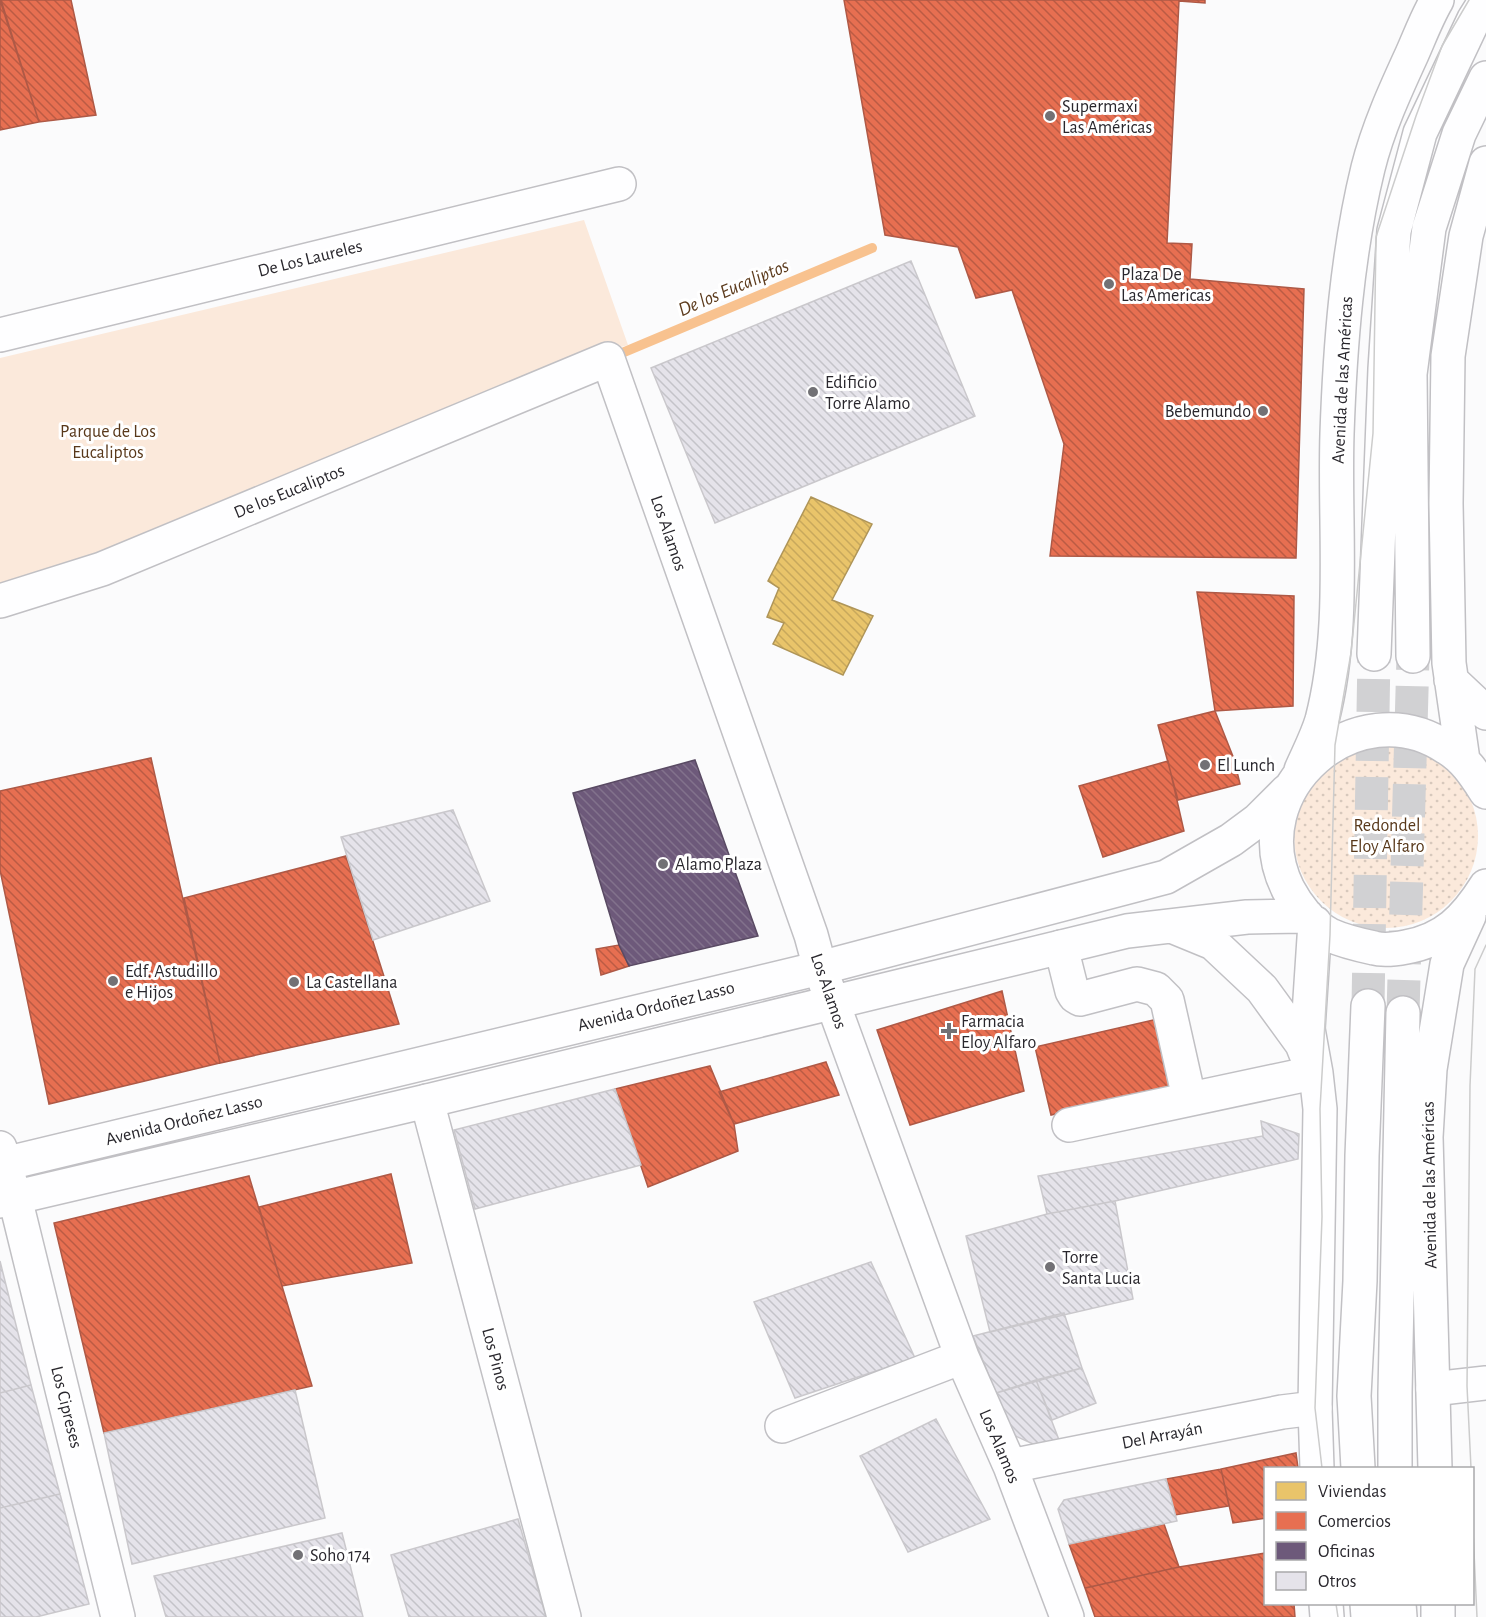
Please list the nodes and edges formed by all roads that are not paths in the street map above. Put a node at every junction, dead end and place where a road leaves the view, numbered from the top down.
1 (1437, 0) edge
2 (1486, 0) edge
3 (1486, 78) edge
4 (1486, 163) edge
5 (620, 184) dead end
6 (0, 335) edge
7 (608, 359) joint
8 (0, 601) edge
9 (1374, 654) tunnel mouth
10 (1413, 656) tunnel mouth
11 (1451, 680) junction
12 (1486, 713) edge
13 (1476, 771) edge
14 (1294, 781) junction
15 (1479, 897) edge
16 (1053, 907) junction
17 (1311, 920) junction
18 (1174, 927) junction
19 (1061, 947) junction
20 (820, 968) junction
21 (832, 1003) junction
22 (1368, 1006) tunnel mouth
23 (1403, 1013) tunnel mouth
24 (1313, 1073) junction
25 (1189, 1098) junction
26 (427, 1101) junction
27 (1320, 1109) junction
28 (1069, 1125) dead end
29 (2, 1159) edge
30 (8, 1199) edge
31 (962, 1357) junction
32 (1486, 1383) edge
33 (1433, 1389) junction
34 (1315, 1408) junction
35 (782, 1426) dead end
36 (1010, 1466) junction
37 (1317, 1467) edge
38 (1358, 1467) edge
39 (1395, 1467) edge
40 (1435, 1467) edge
41 (118, 1617) edge
42 (564, 1617) edge
43 (1067, 1617) edge

1 - 14 main road, Avenida de las Américas
2 - 9 main road
3 - 10 main road
4 - 11 main road
5 - 6 main road, De Los Laureles
7 - 8 main road, De los Eucaliptos
7 - 20 main road, Los Alamos
11 - 12 main road
11 - 13 main road
13 - 14 main road
14 - 16 main road, Avenida Ordoñez Lasso
14 - 17 main road
15 - 17 main road
15 - 33 main road, Avenida de las Américas
16 - 19 main road
16 - 20 main road, Avenida Ordoñez Lasso
17 - 18 main road, Avenida Ordoñez Lasso
17 - 27 main road
18 - 19 main road, Avenida Ordoñez Lasso
18 - 24 main road
19 - 21 main road, Avenida Ordoñez Lasso
19 - 25 main road
20 - 21 main road, Los Alamos
20 - 29 main road, Avenida Ordoñez Lasso
21 - 26 main road, Avenida Ordoñez Lasso
21 - 31 main road, Los Alamos
22 - 38 main road
23 - 39 main road, Avenida de las Américas
24 - 25 main road
24 - 27 main road
25 - 28 main road
26 - 30 main road, Avenida Ordoñez Lasso
26 - 42 main road, Los Pinos
27 - 34 main road
29 - 30 main road, Los Cipreses
30 - 41 main road, Los Cipreses
31 - 35 main road
31 - 36 main road, Los Alamos
32 - 33 main road
33 - 40 main road, Avenida de las Américas
34 - 36 main road, Del Arrayán
34 - 37 main road
36 - 43 main road, Los Alamos

